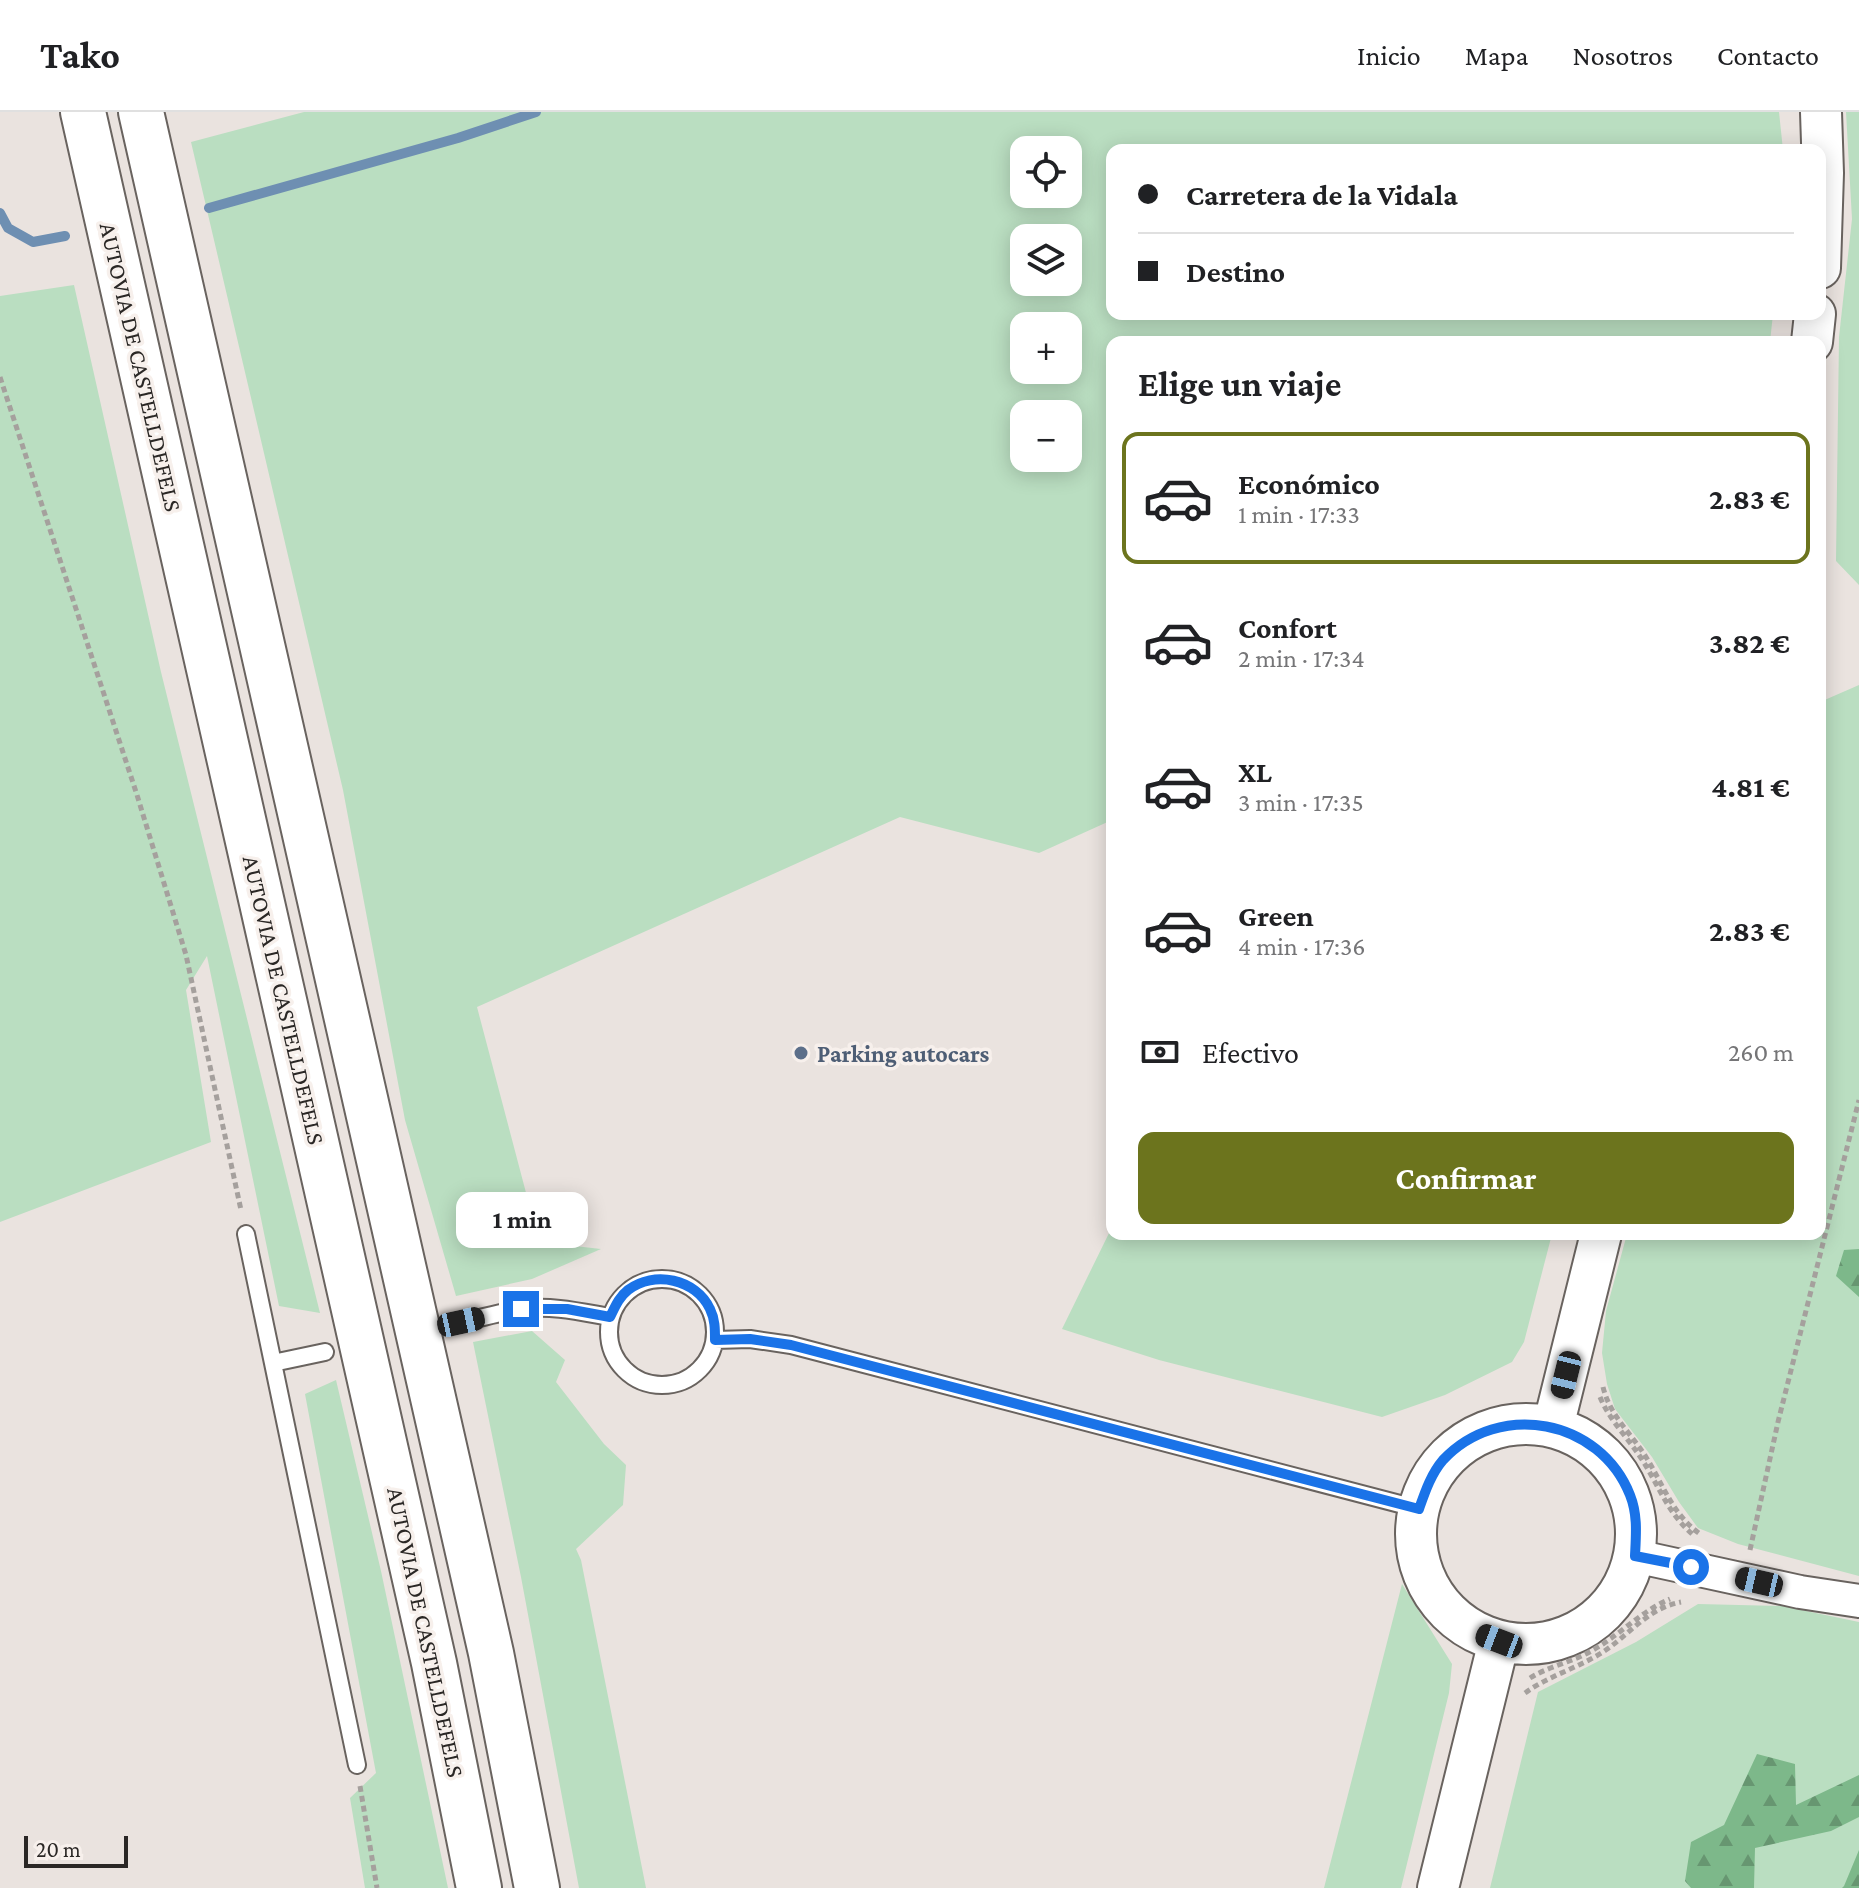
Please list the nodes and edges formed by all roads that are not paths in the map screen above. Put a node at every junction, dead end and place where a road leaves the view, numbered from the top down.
1 (83, 112) edge
2 (141, 112) edge
3 (1821, 112) edge
4 (1822, 144) edge
5 (246, 1234) road end
6 (1600, 1240) edge
7 (610, 1317) junction
8 (461, 1322) dead end
9 (715, 1340) junction
10 (325, 1352) dead end
11 (273, 1363) junction
12 (1553, 1427) junction
13 (1419, 1509) junction
14 (1635, 1556) junction
15 (1859, 1601) edge
16 (1499, 1641) junction
17 (357, 1765) road end
18 (479, 1888) edge
19 (537, 1888) edge
20 (1438, 1888) edge

1 - 18 highway, AUTOVIA DE CASTELLDEFELS
2 - 19 highway
3 - 4 street
5 - 11 lane
6 - 12 street
7 - 8 lane
7 - 9 lane
7 - 9 lane
9 - 13 lane
10 - 11 lane
11 - 17 lane
12 - 13 street
12 - 14 street
13 - 16 street
14 - 15 street
14 - 16 street
16 - 20 street

